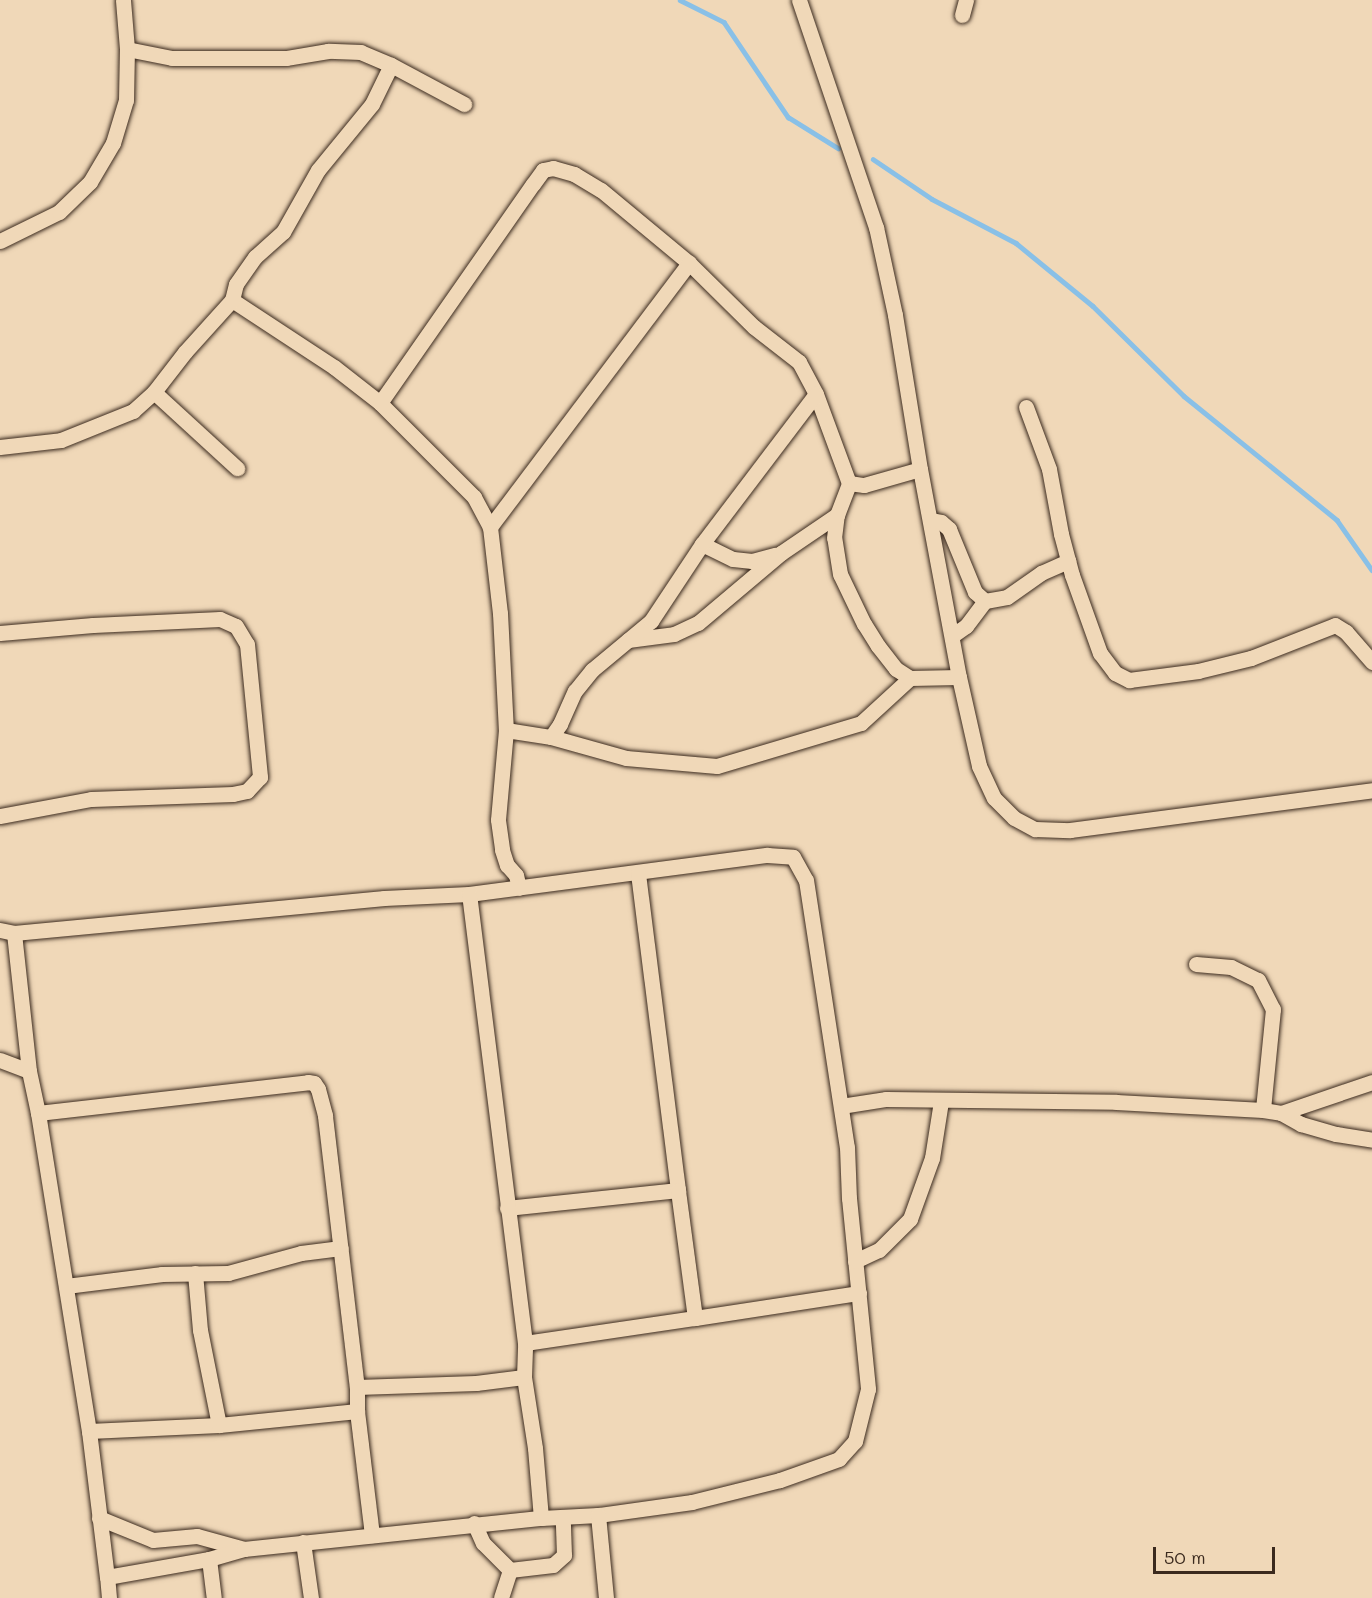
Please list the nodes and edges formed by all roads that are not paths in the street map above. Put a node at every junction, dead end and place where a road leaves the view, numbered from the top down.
1 (123, 0) edge
2 (799, 0) edge
3 (127, 49) junction
4 (391, 65) junction
5 (464, 104) dead end
6 (0, 241) edge
7 (689, 263) junction
8 (232, 300) junction
9 (154, 392) junction
10 (816, 394) junction
11 (380, 403) junction
12 (1026, 407) dead end
13 (0, 447) edge
14 (237, 468) dead end
15 (920, 470) junction
16 (849, 483) junction
17 (837, 515) junction
18 (931, 520) junction
19 (490, 527) junction
20 (702, 544) junction
21 (781, 553) junction
22 (1068, 561) junction
23 (986, 601) junction
24 (0, 633) edge
25 (953, 635) junction
26 (626, 640) junction
27 (1372, 662) edge
28 (959, 677) junction
29 (910, 678) junction
30 (506, 730) junction
31 (551, 737) junction
32 (1372, 790) edge
33 (0, 816) edge
34 (638, 874) junction
35 (519, 888) junction
36 (469, 894) junction
37 (7, 932) edge
38 (1197, 964) dead end
39 (0, 1060) edge
40 (29, 1071) junction
41 (1372, 1082) edge
42 (941, 1101) junction
43 (841, 1106) junction
44 (1263, 1110) junction
45 (38, 1113) junction
46 (1281, 1113) junction
47 (1372, 1140) edge
48 (678, 1190) junction
49 (507, 1208) junction
50 (341, 1248) junction
51 (855, 1261) junction
52 (195, 1273) junction
53 (66, 1286) junction
54 (859, 1293) junction
55 (695, 1318) junction
56 (525, 1343) junction
57 (524, 1377) junction
58 (357, 1387) junction
59 (357, 1411) junction
60 (219, 1425) junction
61 (89, 1431) junction
62 (598, 1515) junction
63 (563, 1517) junction
64 (99, 1518) junction
65 (541, 1518) junction
66 (474, 1523) junction
67 (372, 1535) junction
68 (303, 1542) junction
69 (244, 1549) junction
70 (209, 1559) junction
71 (510, 1570) junction
72 (107, 1577) junction
73 (109, 1598) edge
74 (214, 1598) edge
75 (311, 1598) edge
76 (501, 1598) edge
77 (606, 1598) edge

1 - 3 street
2 - 15 street
3 - 4 street
3 - 6 street
4 - 5 street
4 - 8 street
7 - 10 street
7 - 11 street
7 - 19 street
8 - 9 street
8 - 11 street
9 - 13 street
9 - 14 street
10 - 16 street
10 - 20 street
11 - 19 street
12 - 22 street
15 - 16 street
15 - 18 street
16 - 17 street
17 - 21 street
17 - 29 street
18 - 23 street
18 - 25 street
19 - 30 street
20 - 21 street
20 - 26 street
21 - 26 street
22 - 23 street
22 - 27 street
23 - 25 street
24 - 33 street
25 - 28 street
26 - 31 street
28 - 29 street
28 - 32 street
29 - 31 street
30 - 31 street
30 - 35 street
34 - 35 street
34 - 43 street
34 - 48 street
35 - 36 street
36 - 37 street
36 - 49 street
37 - 40 street
38 - 44 street
39 - 40 street
40 - 45 street
41 - 46 street
42 - 43 street
42 - 44 street
42 - 51 street
43 - 51 street
44 - 46 street
45 - 50 street
45 - 53 street
46 - 47 street
48 - 49 street
48 - 55 street
49 - 56 street
50 - 52 street
50 - 58 street
51 - 54 street
52 - 53 street
52 - 60 street
53 - 61 street
54 - 55 street
54 - 62 street
55 - 56 street
56 - 57 street
57 - 58 street
57 - 65 street
58 - 59 street
59 - 60 street
59 - 67 street
60 - 61 street
61 - 64 street
62 - 63 street
62 - 77 street
63 - 65 street
63 - 71 street
64 - 69 street
64 - 72 street
65 - 66 street
66 - 67 street
66 - 71 street
67 - 68 street
68 - 69 street
68 - 75 street
69 - 70 street
70 - 72 street
70 - 74 street
71 - 76 street
72 - 73 street

